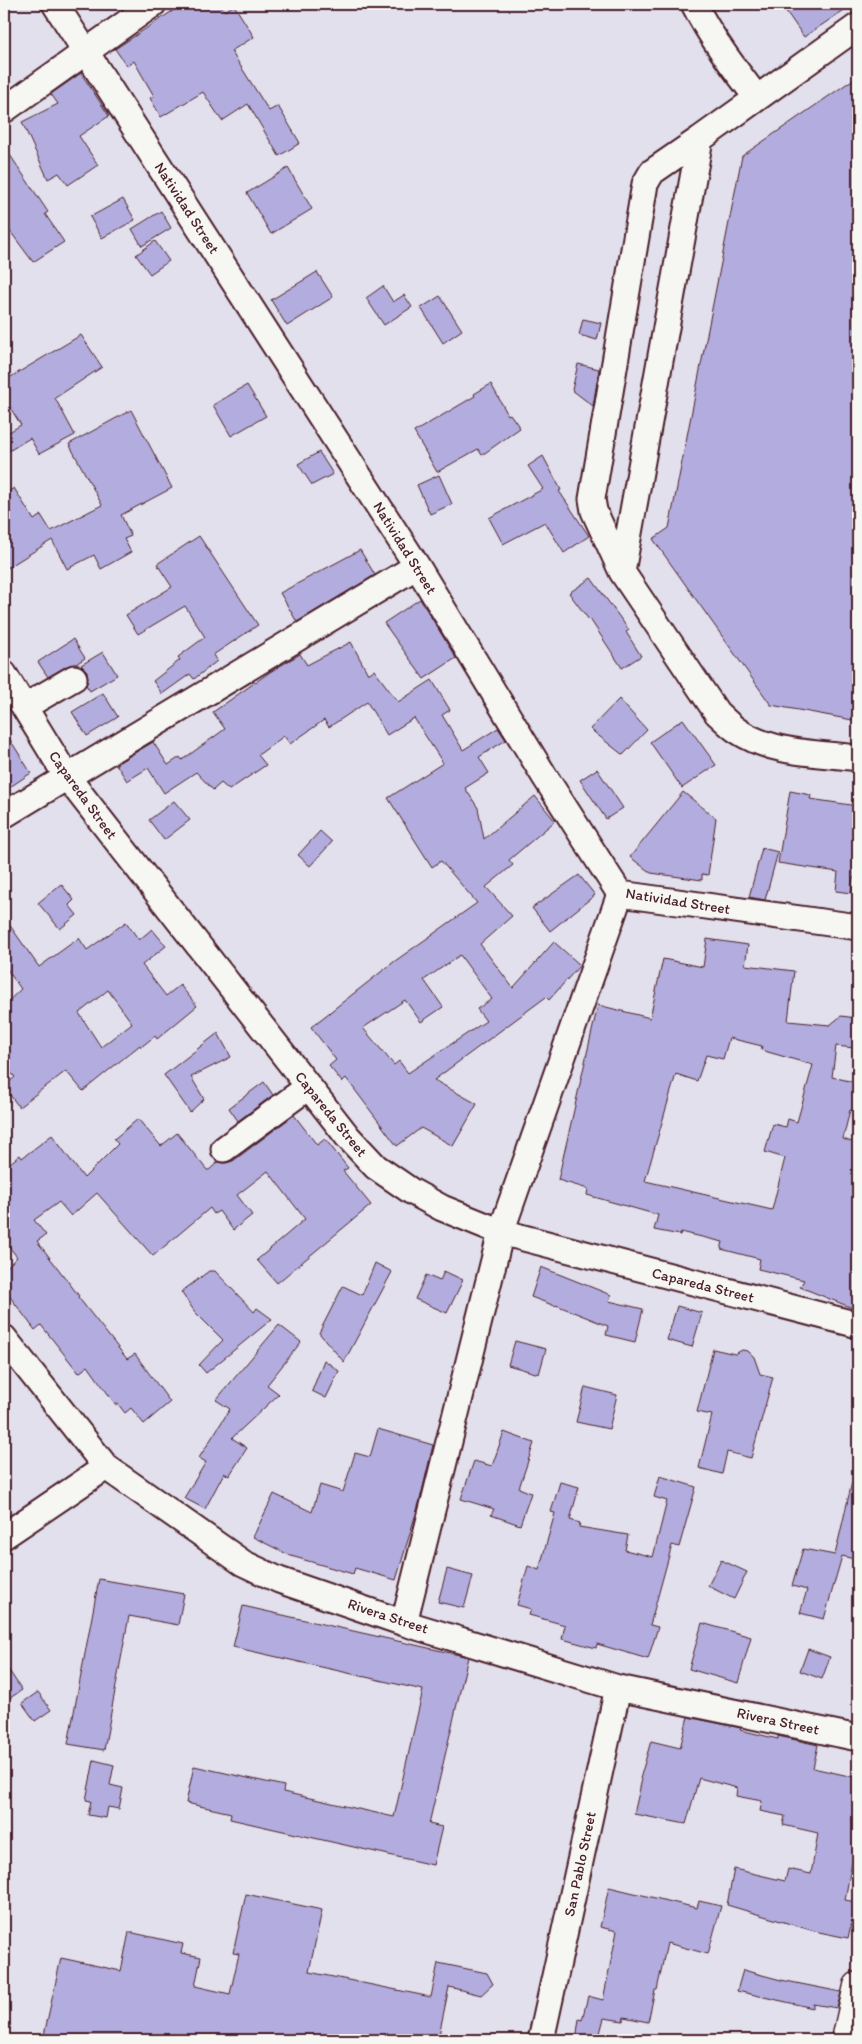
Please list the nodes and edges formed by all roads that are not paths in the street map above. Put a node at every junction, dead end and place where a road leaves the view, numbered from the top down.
1 (55, 4) edge
2 (153, 4) edge
3 (694, 4) edge
4 (858, 26) edge
5 (86, 51) junction
6 (757, 98) junction
7 (4, 110) edge
8 (700, 139) junction
9 (417, 566) junction
10 (622, 572) junction
11 (4, 674) edge
12 (74, 678) dead end
13 (24, 707) junction
14 (858, 758) edge
15 (67, 777) junction
16 (4, 815) edge
17 (620, 894) junction
18 (858, 927) edge
19 (308, 1087) junction
20 (224, 1148) dead end
21 (500, 1232) junction
22 (858, 1324) edge
23 (4, 1338) edge
24 (106, 1467) junction
25 (4, 1536) edge
26 (404, 1623) junction
27 (618, 1688) junction
28 (858, 1738) edge
29 (858, 1986) edge
30 (541, 2040) edge
31 (846, 2040) edge

1 - 5 street, Natividad Street
2 - 5 street
3 - 6 street
4 - 6 street
5 - 7 street
5 - 9 street, Natividad Street
6 - 8 street
8 - 10 street
8 - 10 street
9 - 15 street
9 - 17 street, Natividad Street
10 - 14 street
11 - 13 street, Capareda Street
12 - 13 street
13 - 15 street, Capareda Street
15 - 16 street
15 - 19 street, Capareda Street
17 - 18 street, Natividad Street
17 - 21 street
19 - 20 street
19 - 21 street, Capareda Street
21 - 22 street, Capareda Street
21 - 26 street
23 - 24 street, Rivera Street
24 - 25 street
24 - 26 street, Rivera Street
26 - 27 street, Rivera Street
27 - 28 street, Rivera Street
27 - 30 street, San Pablo Street
29 - 31 main road

